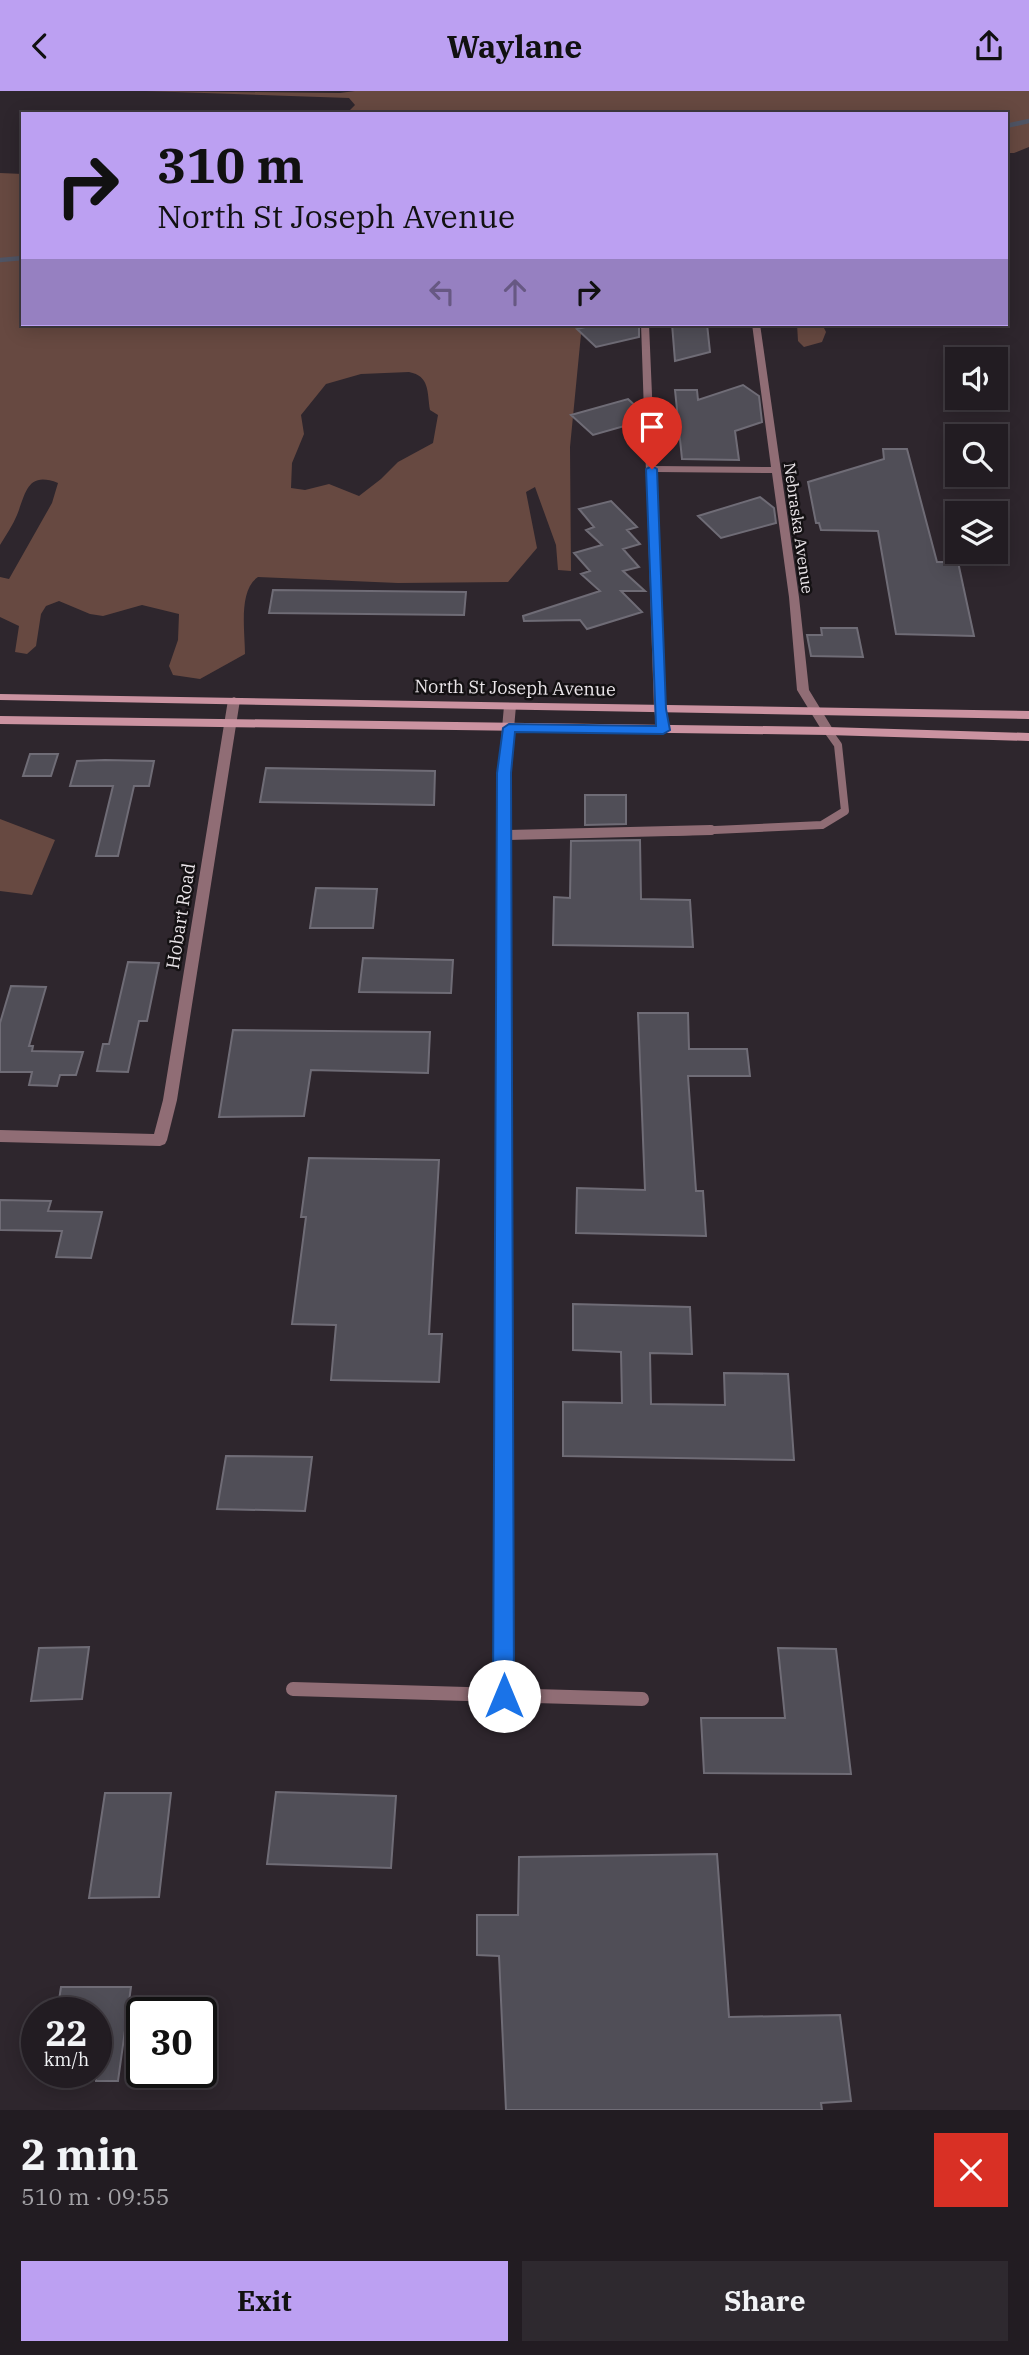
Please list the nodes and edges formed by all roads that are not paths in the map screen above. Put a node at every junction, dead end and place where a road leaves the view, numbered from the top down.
1 (645, 326) edge
2 (756, 326) edge
3 (652, 469) junction
4 (775, 470) junction
5 (0, 697) edge
6 (234, 700) junction
7 (510, 706) junction
8 (660, 709) junction
9 (814, 711) junction
10 (1029, 715) edge
11 (0, 720) edge
12 (229, 724) junction
13 (509, 728) junction
14 (663, 730) junction
15 (828, 731) junction
16 (1029, 737) edge
17 (504, 835) junction
18 (0, 1136) edge
19 (293, 1689) dead end
20 (504, 1696) junction
21 (642, 1699) dead end

1 - 3 street
2 - 4 street, Nebraska Avenue
3 - 4 street
3 - 8 street
4 - 9 street, Nebraska Avenue
5 - 6 main road, North St Joseph Avenue
6 - 7 main road, North St Joseph Avenue
6 - 12 street, Hobart Road
7 - 8 main road, North St Joseph Avenue
7 - 13 street
8 - 9 main road, North St Joseph Avenue
8 - 14 street
9 - 10 main road, North St Joseph Avenue
9 - 15 street, Nebraska Avenue
11 - 12 main road
12 - 13 main road
12 - 18 street, Hobart Road
13 - 14 main road
13 - 17 street
14 - 15 main road
15 - 16 main road
15 - 17 lane
17 - 20 street
19 - 20 lane
20 - 21 lane

